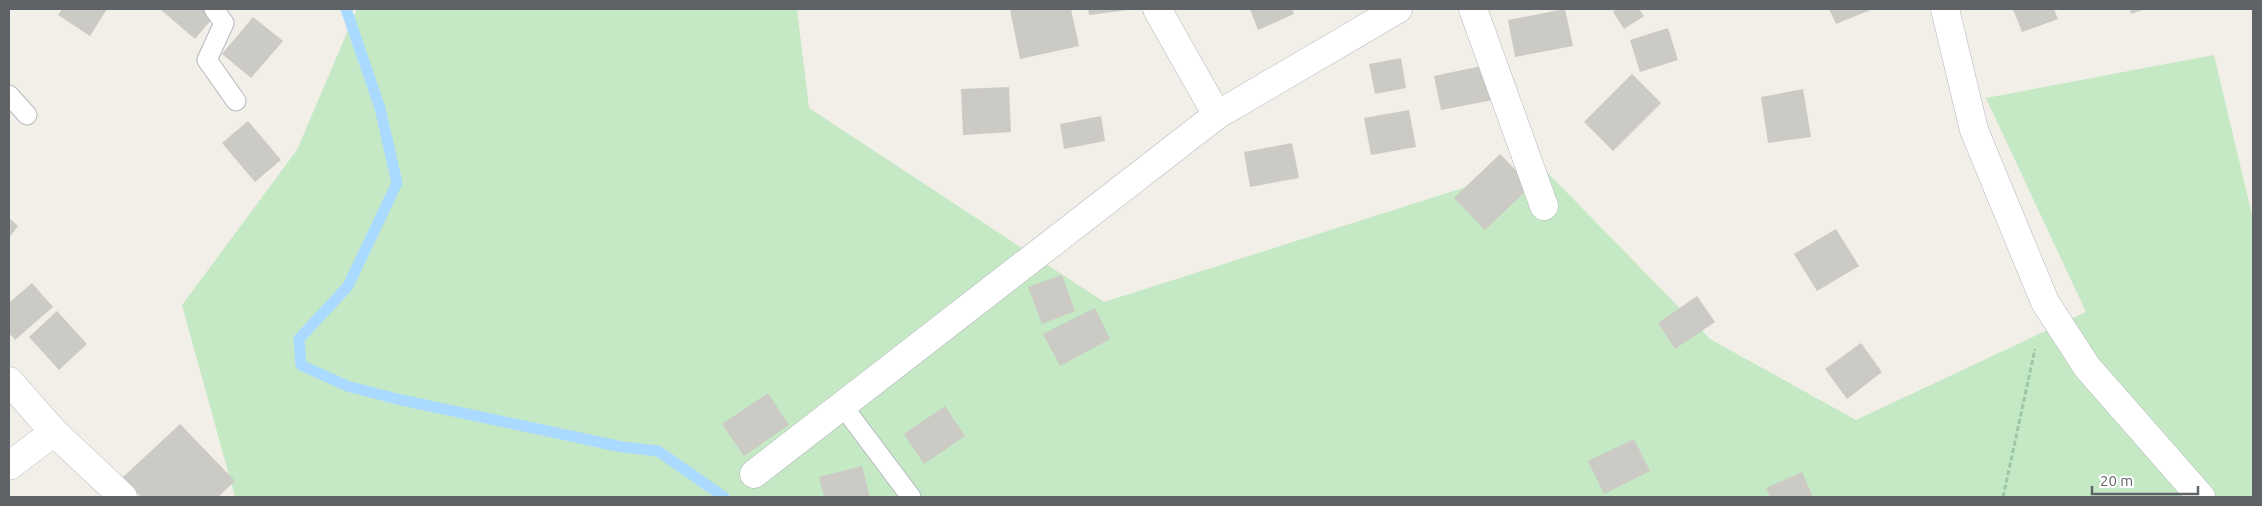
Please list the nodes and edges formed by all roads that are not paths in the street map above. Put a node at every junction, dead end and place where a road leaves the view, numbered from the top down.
1 (214, 9) edge
2 (1157, 9) edge
3 (1398, 9) edge
4 (1473, 9) edge
5 (1945, 9) edge
6 (9, 94) edge
7 (236, 101) dead end
8 (27, 115) dead end
9 (1217, 115) junction
10 (1544, 206) dead end
11 (9, 381) edge
12 (842, 405) junction
13 (54, 432) junction
14 (9, 466) edge
15 (754, 474) dead end
16 (123, 497) edge
17 (911, 497) edge
18 (2200, 497) edge

1 - 7 lane
2 - 9 street
3 - 9 street
4 - 10 street
5 - 18 street
6 - 8 lane
9 - 12 street
11 - 13 street
12 - 15 street
12 - 17 lane
13 - 14 street
13 - 16 street

